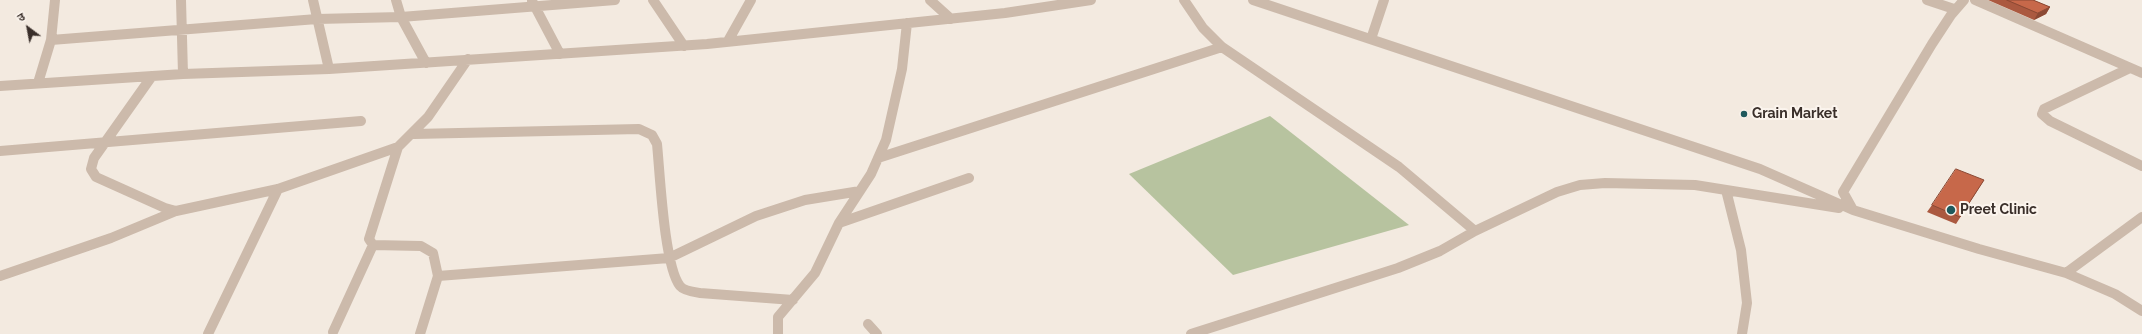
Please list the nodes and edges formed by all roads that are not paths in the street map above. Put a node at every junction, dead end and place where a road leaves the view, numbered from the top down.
1 (55, 0) edge
2 (181, 0) edge
3 (313, 0) edge
4 (396, 0) edge
5 (615, 0) edge
6 (653, 0) edge
7 (751, 0) edge
8 (930, 0) edge
9 (1091, 0) edge
10 (1184, 0) edge
11 (1253, 0) edge
12 (1384, 0) edge
13 (1920, 0) edge
14 (1964, 0) edge
15 (1975, 0) edge
16 (1929, 1) edge
17 (533, 3) edge
18 (1954, 9) junction
19 (401, 17) junction
20 (317, 18) junction
21 (951, 19) junction
22 (907, 23) junction
23 (180, 29) junction
24 (1371, 38) junction
25 (51, 40) junction
26 (728, 41) junction
27 (684, 46) junction
28 (1222, 47) junction
29 (560, 54) junction
30 (468, 59) junction
31 (426, 63) junction
32 (2130, 68) junction
33 (329, 69) junction
34 (2142, 73) edge
35 (183, 74) junction
36 (152, 76) junction
37 (38, 83) junction
38 (0, 86) edge
39 (361, 121) dead end
40 (414, 134) junction
41 (106, 143) junction
42 (398, 147) junction
43 (0, 151) edge
44 (878, 158) junction
45 (2142, 166) edge
46 (969, 178) dead end
47 (278, 188) junction
48 (860, 190) junction
49 (1726, 190) junction
50 (1853, 210) junction
51 (176, 211) junction
52 (2142, 217) edge
53 (839, 223) junction
54 (1475, 231) junction
55 (373, 245) junction
56 (669, 258) junction
57 (2066, 273) junction
58 (0, 276) edge
59 (438, 276) junction
60 (793, 300) junction
61 (2142, 311) edge
62 (868, 324) dead end
63 (332, 332) dead end
64 (208, 334) edge
65 (420, 334) edge
66 (778, 334) edge
67 (877, 334) edge
68 (1191, 334) edge
69 (1742, 334) edge

1 - 25 street
2 - 23 street
3 - 20 street
4 - 19 street
5 - 17 street
6 - 27 street
7 - 26 street
8 - 21 street
9 - 21 street
10 - 28 street
11 - 24 street
12 - 24 street
13 - 16 street
14 - 18 street
15 - 32 street
16 - 18 street
17 - 19 street
17 - 29 street
18 - 50 street
19 - 20 street
19 - 31 street
20 - 23 street
20 - 33 street
21 - 22 street
22 - 26 street
22 - 44 street
23 - 25 street
23 - 35 street
24 - 50 street
25 - 37 street
26 - 27 street
27 - 29 street
28 - 44 street
28 - 54 street
29 - 30 street
30 - 31 street
30 - 40 street
31 - 33 street
32 - 34 street
32 - 45 street
33 - 35 street
35 - 36 street
36 - 37 street
36 - 41 street
37 - 38 street
39 - 41 street
40 - 42 street
40 - 56 street
41 - 43 street
41 - 51 street
42 - 47 street
42 - 55 street
44 - 48 street
46 - 53 street
47 - 51 street
47 - 64 street
48 - 53 street
48 - 56 street
49 - 50 street
49 - 54 street
49 - 69 street
50 - 57 street
51 - 58 street
52 - 57 street
53 - 60 street
54 - 68 street
55 - 59 street
55 - 63 street
56 - 59 street
56 - 60 street
57 - 61 street
59 - 65 street
60 - 66 street
62 - 67 street

